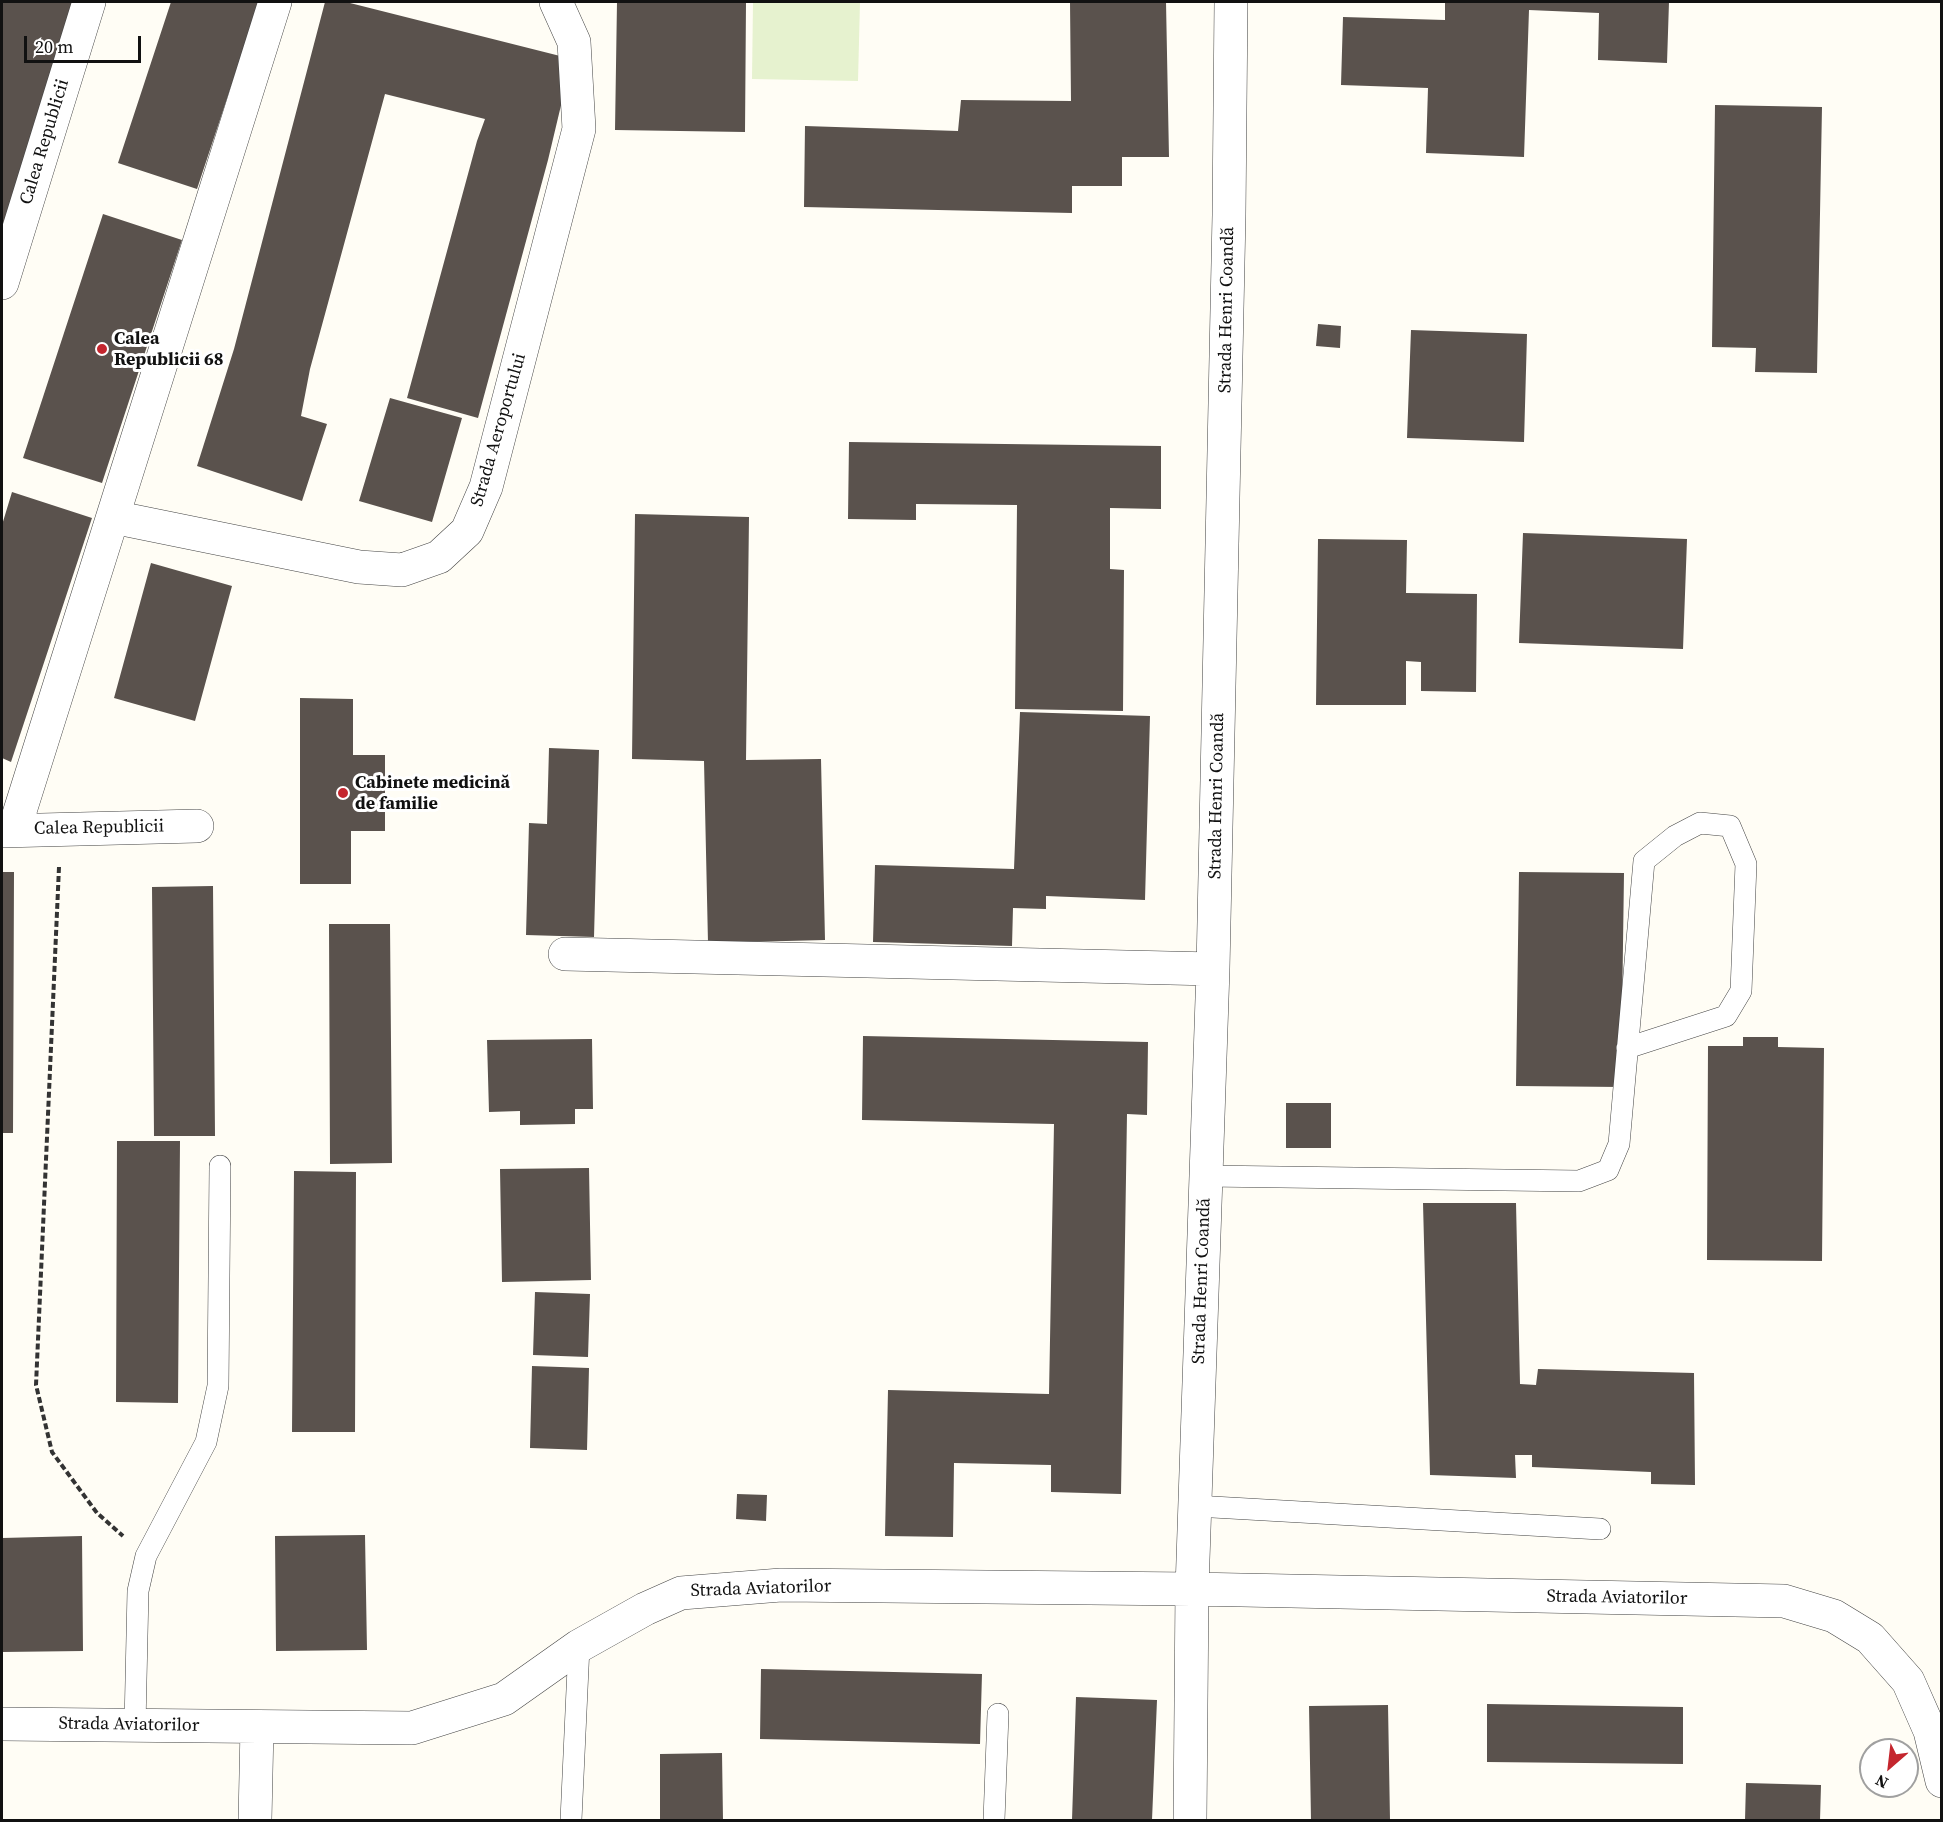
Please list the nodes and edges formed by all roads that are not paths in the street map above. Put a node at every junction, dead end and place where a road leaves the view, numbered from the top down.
1 (88, 2) edge
2 (275, 2) edge
3 (556, 2) edge
4 (1231, 2) edge
5 (2, 283) edge
6 (112, 517) junction
7 (197, 826) dead end
8 (8, 830) edge
9 (565, 954) dead end
10 (1213, 969) junction
11 (1627, 1048) junction
12 (220, 1166) dead end
13 (1206, 1176) junction
14 (1195, 1506) junction
15 (1600, 1529) dead end
16 (1192, 1589) junction
17 (579, 1646) junction
18 (998, 1714) dead end
19 (2, 1724) edge
20 (135, 1725) junction
21 (257, 1727) junction
22 (1941, 1781) edge
23 (255, 1821) edge
24 (571, 1821) edge
25 (994, 1821) edge
26 (1190, 1821) edge

1 - 5 street, Calea Republicii
2 - 6 street
3 - 6 street, Strada Aeroportului
4 - 10 street, Strada Henri Coandă
6 - 8 street
7 - 8 street, Calea Republicii
9 - 10 street
10 - 13 street, Strada Henri Coandă
11 - 11 lane
11 - 13 lane
12 - 20 lane
13 - 14 street, Strada Henri Coandă
14 - 15 lane
14 - 16 street, Strada Henri Coandă
16 - 17 street, Strada Aviatorilor
16 - 22 street, Strada Aviatorilor
16 - 26 street
17 - 21 street, Strada Aviatorilor
17 - 24 lane
18 - 25 lane
19 - 20 street, Strada Aviatorilor
20 - 21 street, Strada Aviatorilor
21 - 23 street

